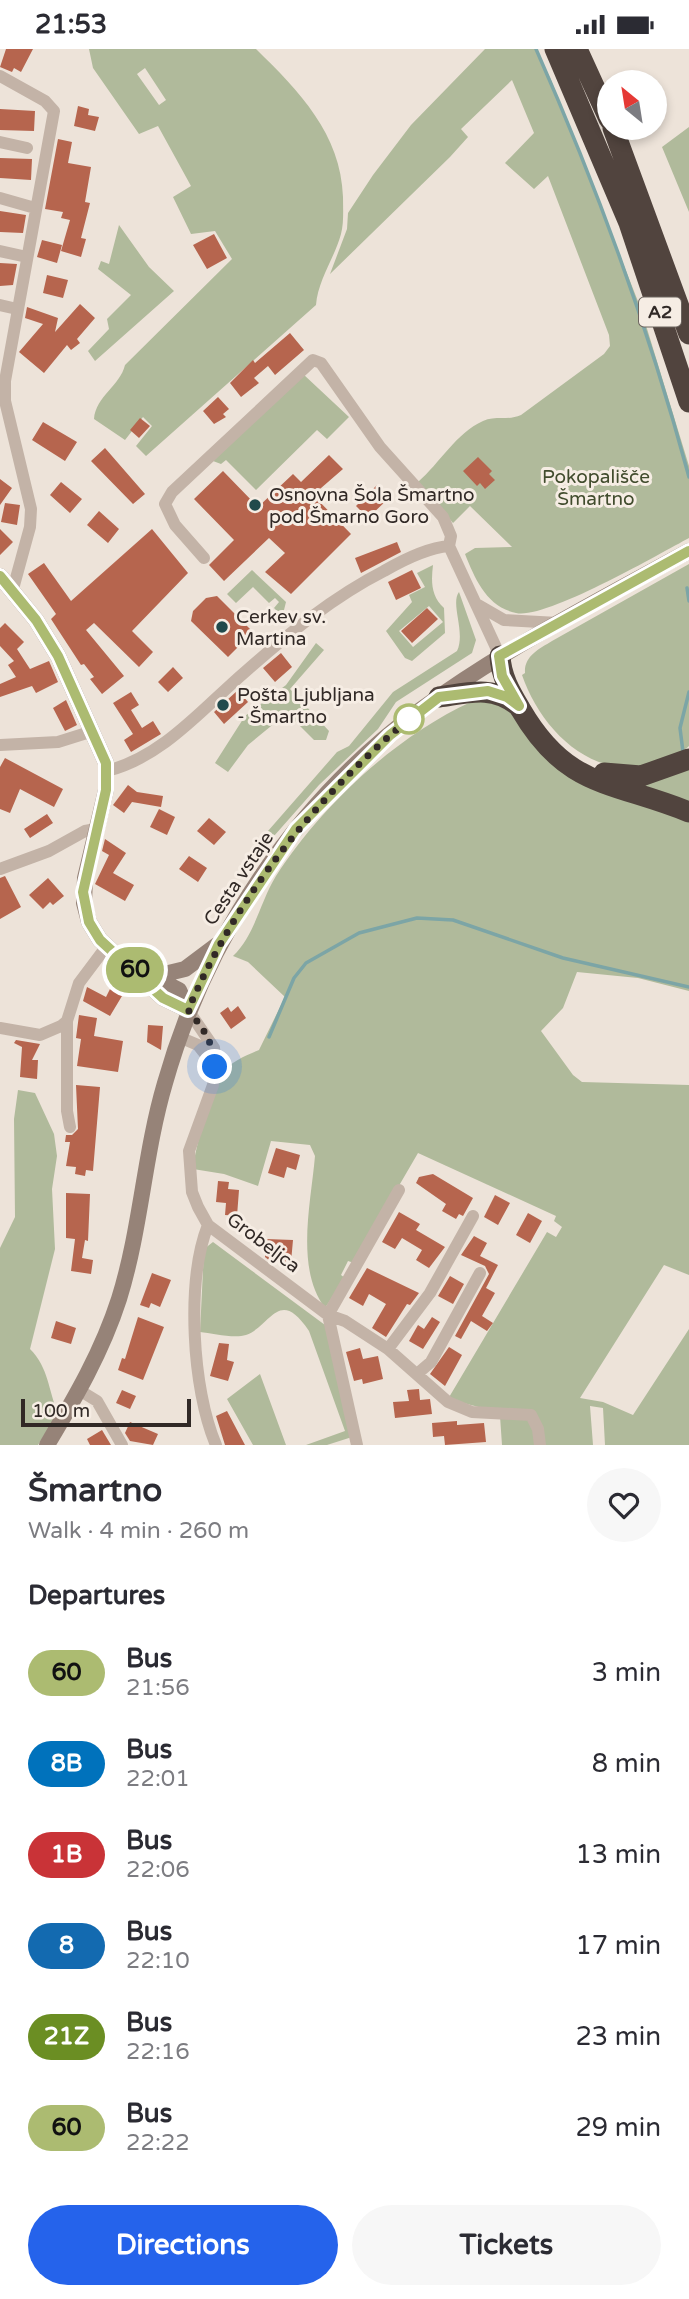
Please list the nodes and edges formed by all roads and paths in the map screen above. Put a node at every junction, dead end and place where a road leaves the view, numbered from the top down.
1 (555, 49) edge
2 (578, 49) edge
3 (0, 76) edge
4 (597, 92) edge
5 (617, 140) edge
6 (0, 142) edge
7 (27, 148) dead end
8 (0, 198) edge
9 (35, 208) junction
10 (0, 251) edge
11 (27, 257) junction
12 (0, 305) edge
13 (17, 309) junction
14 (689, 334) edge
15 (4, 363) edge
16 (689, 402) edge
17 (449, 546) junction
18 (689, 551) edge
19 (204, 558) dead end
20 (0, 576) edge
21 (13, 589) junction
22 (477, 605) junction
23 (558, 623) junction
24 (499, 656) junction
25 (439, 697) junction
26 (519, 706) junction
27 (93, 731) junction
28 (0, 745) edge
29 (689, 759) edge
30 (107, 771) junction
31 (689, 812) edge
32 (96, 829) junction
33 (0, 869) edge
34 (219, 944) junction
35 (106, 947) junction
36 (133, 967) junction
37 (156, 976) junction
38 (188, 1010) junction
39 (67, 1021) junction
40 (0, 1028) edge
41 (179, 1037) junction
42 (215, 1067) junction
43 (70, 1127) dead end
44 (399, 1190) dead end
45 (473, 1216) dead end
46 (208, 1225) junction
47 (480, 1272) dead end
48 (328, 1315) junction
49 (388, 1349) junction
50 (417, 1374) junction
51 (79, 1390) junction
52 (47, 1445) edge
53 (122, 1445) edge
54 (216, 1445) edge
55 (358, 1445) edge
56 (540, 1445) edge

1 - 16 highway, A2
2 - 4 highway
3 - 9 street
5 - 14 highway, A2
6 - 7 street
8 - 9 street
9 - 11 street
10 - 11 street
11 - 13 street
12 - 13 street
13 - 15 street
15 - 21 street
17 - 19 street
17 - 22 street
17 - 30 street
18 - 23 main road, Cesta vstaje
20 - 21 main road
21 - 27 main road
22 - 23 street
22 - 24 street
23 - 24 main road, Cesta vstaje
24 - 25 main road, Cesta vstaje
24 - 26 highway
24 - 29 highway
25 - 26 highway
25 - 34 main road, Cesta vstaje
26 - 31 highway
27 - 28 street
27 - 30 main road
30 - 32 main road
32 - 33 street
32 - 35 main road
34 - 37 main road
34 - 38 main road, Cesta vstaje
35 - 36 main road
35 - 39 street
36 - 37 main road
36 - 38 main road
37 - 38 main road
38 - 41 main road, Cesta vstaje
38 - 42 street, Grobeljca
39 - 40 street
39 - 43 street
41 - 42 street
41 - 51 main road, Cesta vstaje
42 - 46 street, Grobeljca
44 - 48 street
45 - 49 street
46 - 48 street, Grobeljca
46 - 54 street
47 - 50 street
48 - 49 street, Grobeljca
48 - 55 street
49 - 50 street, Grobeljca
50 - 56 street, Grobeljca
51 - 52 main road, Cesta vstaje
51 - 53 street

